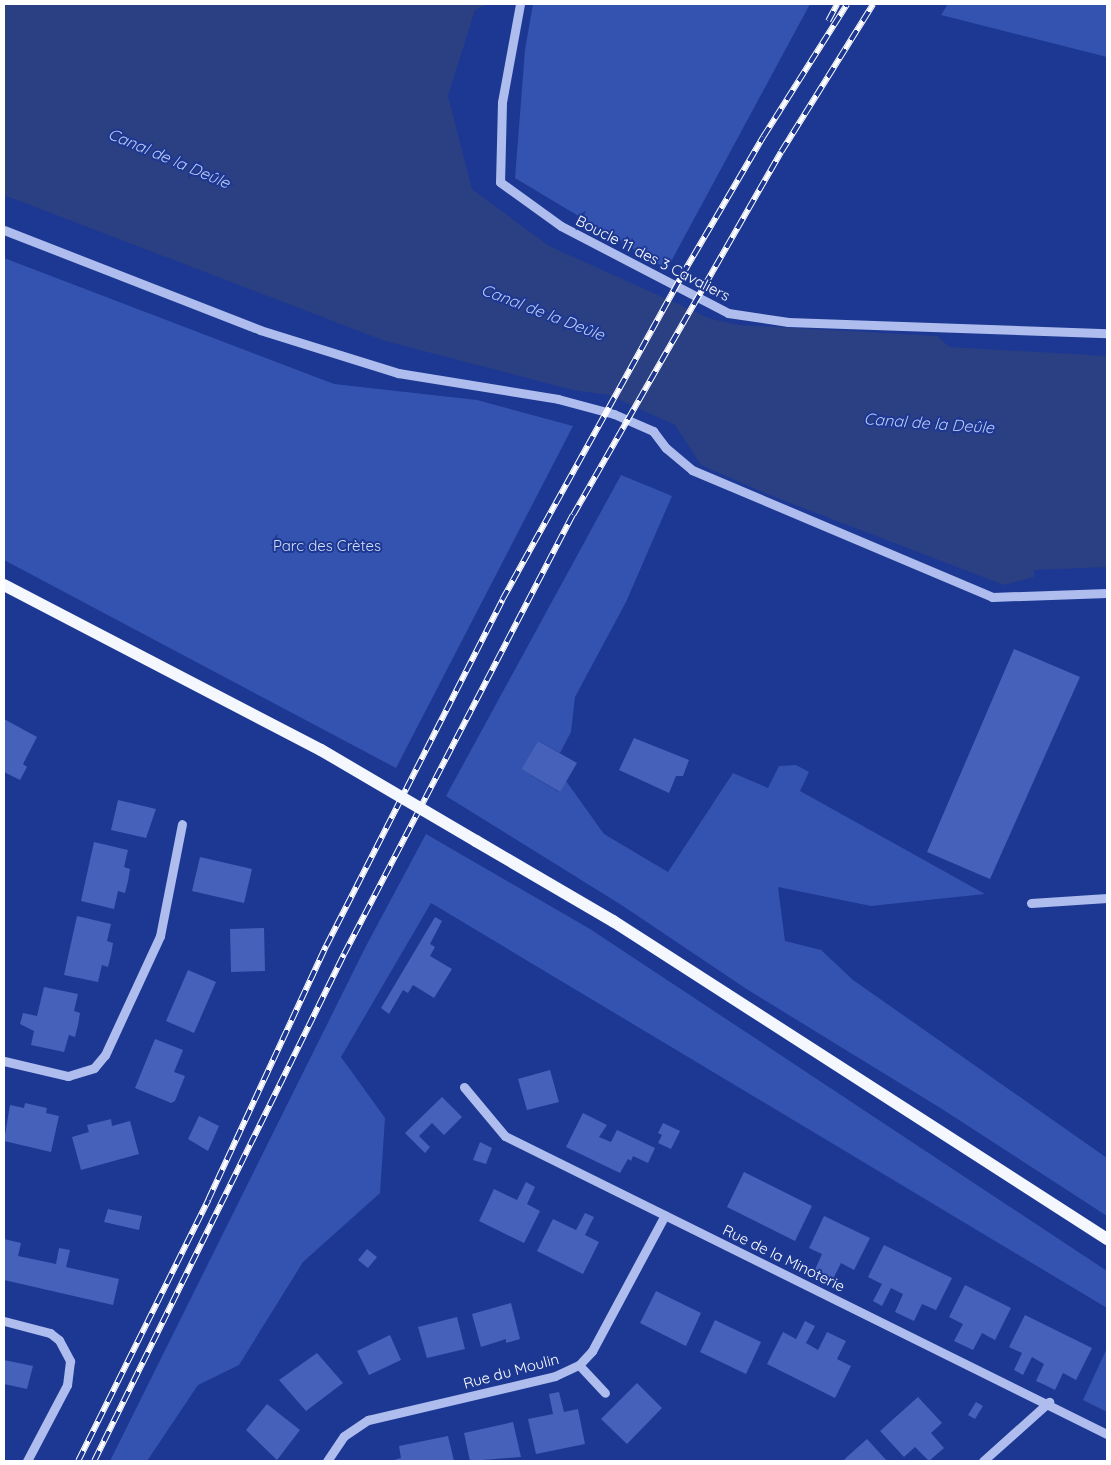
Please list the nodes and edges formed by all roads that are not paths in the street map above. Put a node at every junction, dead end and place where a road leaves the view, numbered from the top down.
1 (520, 4) edge
2 (4, 230) edge
3 (1107, 333) edge
4 (4, 585) edge
5 (1107, 593) edge
6 (182, 824) dead end
7 (1107, 898) edge
8 (1031, 903) dead end
9 (4, 1061) edge
10 (464, 1086) dead end
11 (665, 1215) junction
12 (1107, 1239) edge
13 (4, 1321) edge
14 (579, 1365) junction
15 (605, 1393) dead end
16 (1049, 1402) junction
17 (1107, 1434) edge
18 (27, 1461) edge
19 (327, 1461) edge
20 (984, 1461) edge

1 - 3 street, Boucle 11 des 3 Cavaliers
2 - 5 street
4 - 12 main road, bridge
6 - 9 street
7 - 8 street
10 - 11 street, Rue de la Minoterie
11 - 14 street, Rue du Moulin
11 - 16 street, Rue de la Minoterie
13 - 18 street
14 - 15 street
14 - 19 street, Rue du Moulin
16 - 17 street, Rue de la Minoterie
16 - 20 street

